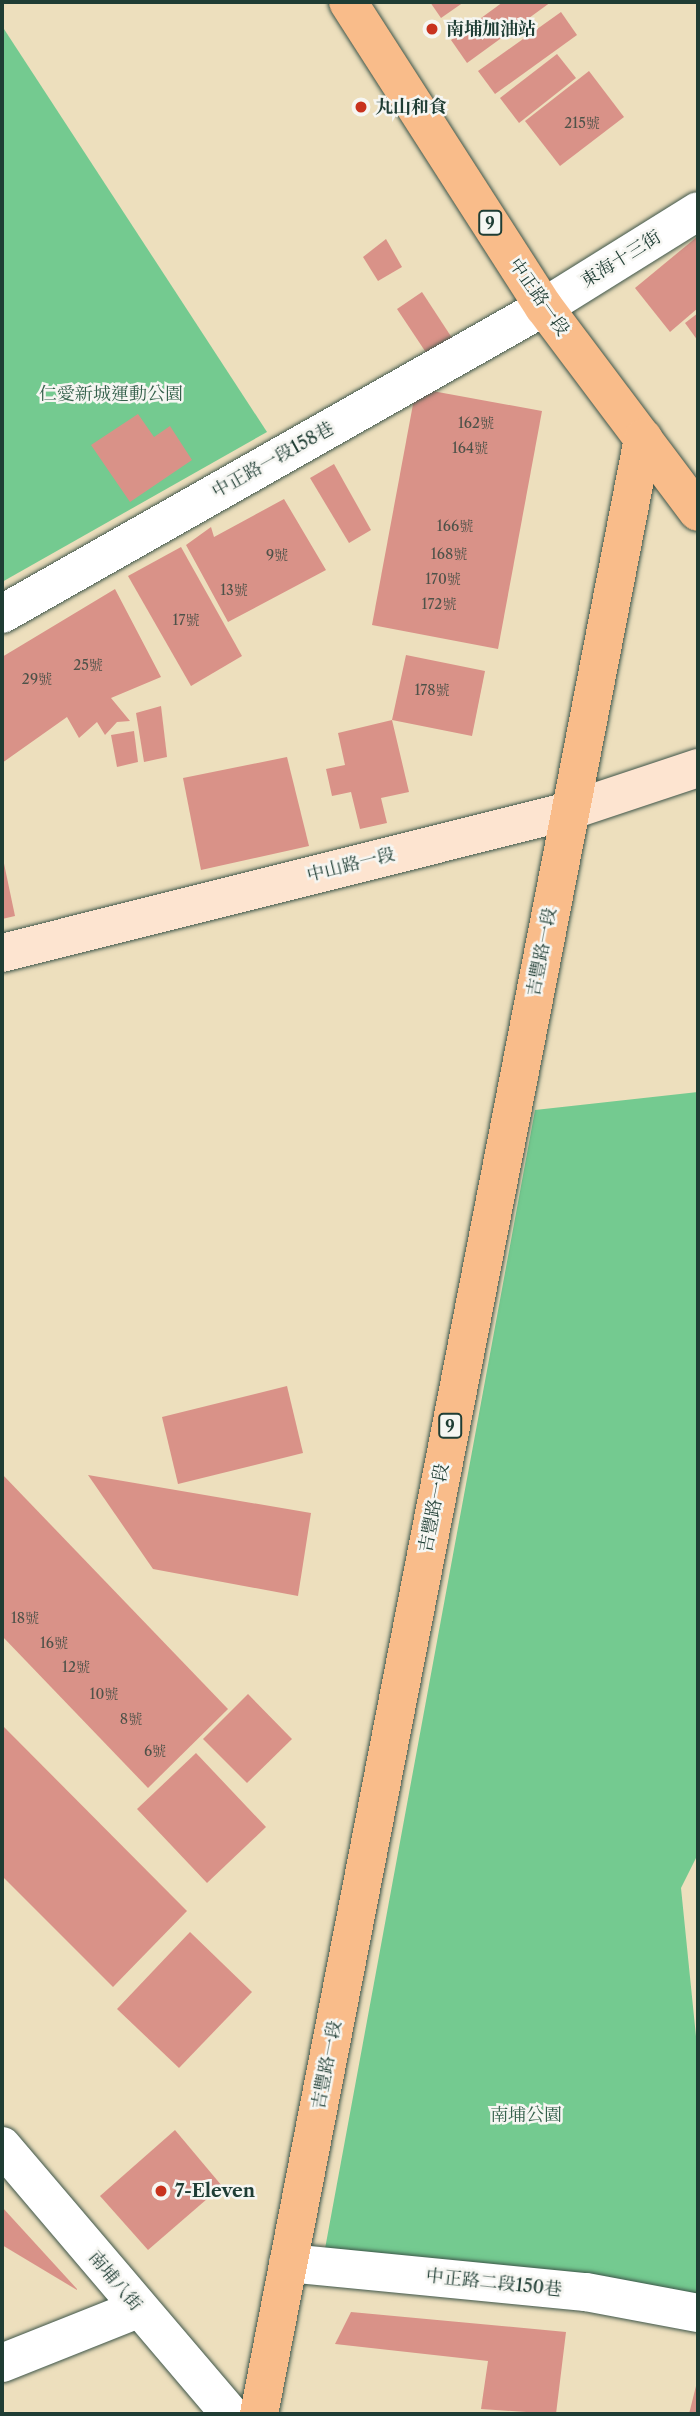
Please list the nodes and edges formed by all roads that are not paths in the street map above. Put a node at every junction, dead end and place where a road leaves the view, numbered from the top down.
1 (348, 2) edge
2 (698, 211) edge
3 (544, 307) junction
4 (643, 438) junction
5 (698, 512) edge
6 (2, 614) edge
7 (698, 768) edge
8 (569, 811) junction
9 (2, 953) edge
10 (2, 2146) edge
11 (288, 2263) junction
12 (138, 2309) junction
13 (698, 2313) edge
14 (2, 2363) edge
15 (230, 2414) edge
16 (259, 2414) edge

1 - 3 main road, 中正路一段 / 9
2 - 3 street, 東海十三街
3 - 4 main road, 中正路一段 / 9
3 - 6 street, 中正路一段158巷
4 - 5 main road, 中正路一段
4 - 8 main road, 吉豐路一段 / 9
7 - 8 street, 中山路一段
8 - 9 street, 中山路一段
8 - 11 main road, 吉豐路一段 / 9
10 - 12 street, 南埔八街
11 - 13 street, 中正路二段150巷
11 - 16 main road, 吉豐路一段 / 9
12 - 14 street
12 - 15 street, 南埔八街

